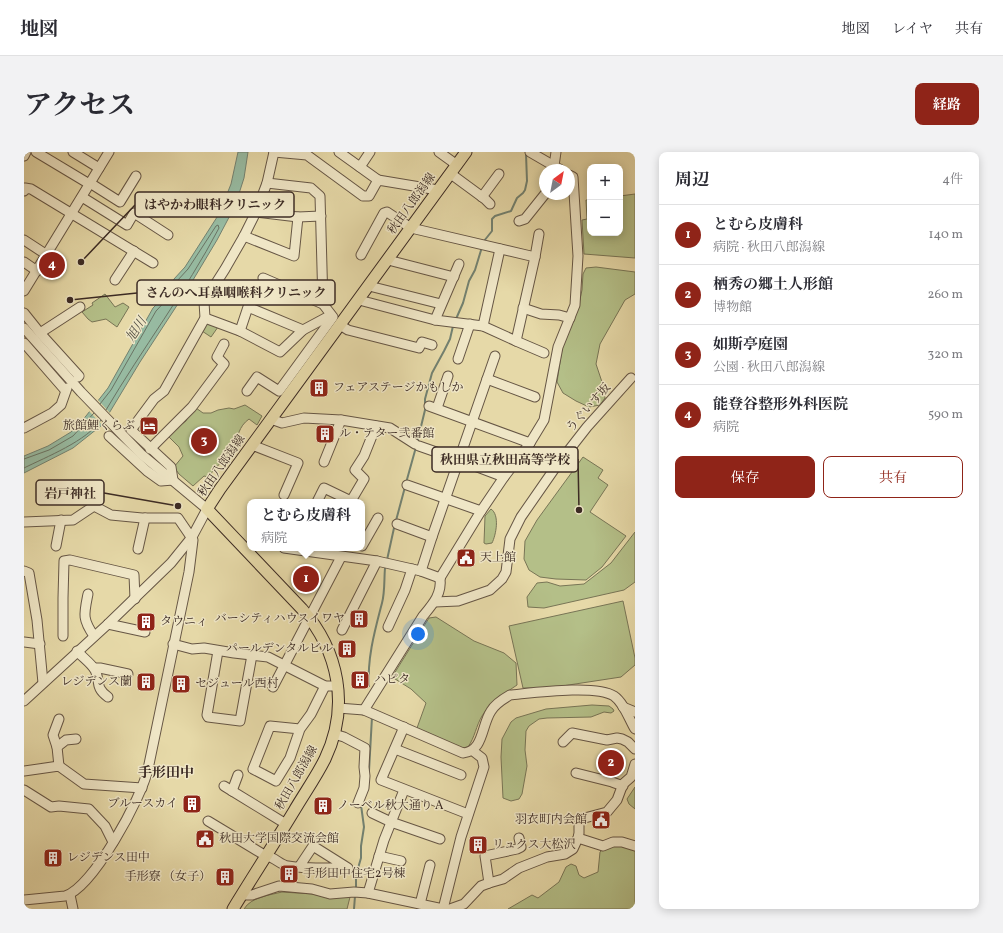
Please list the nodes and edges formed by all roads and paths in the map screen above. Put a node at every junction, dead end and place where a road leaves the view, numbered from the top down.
1 (26, 152) edge
2 (36, 152) edge
3 (73, 152) edge
4 (109, 152) edge
5 (274, 152) edge
6 (339, 152) edge
7 (370, 152) edge
8 (439, 152) edge
9 (466, 152) edge
10 (530, 152) edge
11 (556, 152) edge
12 (307, 153) edge
13 (24, 156) edge
14 (550, 164) edge
15 (557, 164) edge
16 (360, 167) junction
17 (100, 168) junction
18 (454, 169) junction
19 (499, 174) dead end
20 (136, 176) dead end
21 (378, 180) junction
22 (90, 183) junction
23 (267, 183) junction
24 (438, 190) junction
25 (24, 191) edge
26 (82, 197) junction
27 (482, 197) junction
28 (540, 200) edge
29 (573, 200) edge
30 (490, 204) dead end
31 (256, 212) junction
32 (72, 213) junction
33 (321, 216) junction
34 (298, 217) junction
35 (519, 221) dead end
36 (411, 228) junction
37 (539, 234) dead end
38 (168, 235) dead end
39 (244, 236) junction
40 (24, 240) edge
41 (500, 249) junction
42 (134, 251) junction
43 (47, 255) junction
44 (361, 255) dead end
45 (535, 257) junction
46 (388, 260) junction
47 (24, 262) edge
48 (153, 263) dead end
49 (459, 264) dead end
50 (37, 271) junction
51 (454, 277) junction
52 (263, 278) dead end
53 (115, 280) dead end
54 (369, 286) junction
55 (24, 291) edge
56 (359, 300) junction
57 (323, 304) junction
58 (442, 304) junction
59 (80, 307) dead end
60 (524, 308) junction
61 (24, 313) edge
62 (331, 314) junction
63 (205, 318) junction
64 (570, 318) junction
65 (434, 320) junction
66 (470, 324) junction
67 (340, 326) junction
68 (483, 326) junction
69 (303, 330) junction
70 (25, 331) edge
71 (240, 331) junction
72 (40, 333) junction
73 (516, 341) junction
74 (24, 343) edge
75 (224, 344) dead end
76 (319, 345) junction
77 (432, 346) dead end
78 (544, 353) dead end
79 (495, 356) dead end
80 (458, 359) dead end
81 (448, 376) dead end
82 (78, 377) dead end
83 (631, 378) dead end
84 (487, 379) junction
85 (247, 391) dead end
86 (535, 397) dead end
87 (271, 419) junction
88 (341, 420) junction
89 (473, 421) junction
90 (376, 426) junction
91 (24, 428) edge
92 (109, 436) dead end
93 (530, 443) junction
94 (252, 445) junction
95 (150, 449) junction
96 (459, 460) junction
97 (324, 462) dead end
98 (504, 477) junction
99 (173, 480) junction
100 (407, 485) dead end
101 (284, 496) dead end
102 (446, 497) junction
103 (318, 499) edge
104 (347, 499) edge
105 (352, 499) edge
106 (208, 509) junction
107 (481, 511) junction
108 (145, 518) junction
109 (378, 518) dead end
110 (61, 520) junction
111 (24, 522) edge
112 (397, 524) dead end
113 (192, 537) junction
114 (432, 537) junction
115 (365, 542) edge
116 (247, 544) edge
117 (56, 546) dead end
118 (138, 549) dead end
119 (253, 551) edge
120 (306, 551) edge
121 (359, 551) edge
122 (342, 557) junction
123 (355, 558) junction
124 (377, 561) junction
125 (412, 569) junction
126 (24, 571) edge
127 (421, 571) junction
128 (440, 578) junction
129 (88, 594) dead end
130 (135, 599) junction
131 (435, 602) junction
132 (310, 618) junction
133 (108, 624) junction
134 (388, 626) dead end
135 (342, 630) dead end
136 (145, 632) dead end
137 (64, 636) dead end
138 (94, 636) junction
139 (24, 642) edge
140 (40, 644) junction
141 (174, 644) junction
142 (218, 651) junction
143 (77, 652) junction
144 (252, 655) junction
145 (284, 665) junction
146 (94, 668) junction
147 (128, 674) dead end
148 (43, 683) junction
149 (325, 686) junction
150 (338, 686) junction
151 (273, 687) dead end
152 (108, 697) dead end
153 (25, 699) edge
154 (623, 707) junction
155 (338, 708) junction
156 (364, 710) junction
157 (635, 712) edge
158 (59, 719) dead end
159 (404, 727) junction
160 (300, 729) junction
161 (635, 730) edge
162 (334, 734) junction
163 (76, 739) dead end
164 (563, 742) dead end
165 (57, 747) junction
166 (395, 749) junction
167 (635, 749) edge
168 (473, 751) junction
169 (635, 764) edge
170 (59, 766) junction
171 (24, 771) edge
172 (576, 774) dead end
173 (238, 775) dead end
174 (371, 775) dead end
175 (461, 775) dead end
176 (380, 780) junction
177 (623, 786) junction
178 (142, 788) junction
179 (404, 790) junction
180 (26, 794) edge
181 (358, 803) dead end
182 (372, 813) dead end
183 (468, 814) junction
184 (208, 821) dead end
185 (391, 822) junction
186 (286, 824) junction
187 (519, 838) dead end
188 (578, 838) junction
189 (440, 839) dead end
190 (113, 842) junction
191 (635, 846) edge
192 (266, 856) junction
193 (379, 856) junction
194 (401, 861) dead end
195 (430, 865) dead end
196 (299, 867) junction
197 (489, 883) junction
198 (368, 893) junction
199 (70, 895) junction
200 (242, 895) junction
201 (24, 900) edge
202 (420, 904) junction
203 (466, 906) edge
204 (73, 909) edge
205 (233, 909) edge
206 (443, 909) edge

1 - 13 street
2 - 22 street
3 - 17 street
4 - 17 street
5 - 12 street
5 - 23 street
6 - 16 street
7 - 16 street
8 - 18 street
9 - 18 main road, 秋田八郎潟線
10 - 14 street
11 - 15 street
12 - 21 street
16 - 21 street
17 - 22 street
18 - 24 main road, 秋田八郎潟線
18 - 27 street
19 - 27 street
20 - 22 street
21 - 24 street
22 - 26 street
23 - 31 street
23 - 33 street
24 - 36 main road, 秋田八郎潟線
25 - 32 street
26 - 32 street
26 - 38 street
27 - 30 street
28 - 35 street
29 - 64 street
31 - 34 street
31 - 39 street
32 - 42 street
32 - 43 street
33 - 34 street
33 - 57 street
34 - 39 street
36 - 41 street
36 - 44 street
36 - 46 main road, 秋田八郎潟線
37 - 45 street
39 - 63 street
40 - 43 street
41 - 45 street
41 - 68 street
42 - 48 street
42 - 53 street
43 - 50 street
45 - 60 street
46 - 51 street
46 - 54 main road, 秋田八郎潟線
47 - 50 street
49 - 51 street
50 - 55 street
51 - 58 street
52 - 57 street
54 - 56 main road, 秋田八郎潟線
54 - 58 street
56 - 65 street
56 - 67 main road, 秋田八郎潟線
57 - 62 street
58 - 65 street
59 - 72 street
60 - 64 street
60 - 73 street
61 - 72 street
62 - 69 street
62 - 76 street
63 - 71 street
63 - 95 street
64 - 93 street
65 - 66 street
66 - 68 street
66 - 80 street
67 - 76 main road, 秋田八郎潟線
67 - 77 street
68 - 73 street
69 - 71 street
69 - 71 street
70 - 99 street
72 - 82 street
73 - 78 street
74 - 91 street
75 - 95 street
76 - 85 street
76 - 87 main road, 秋田八郎潟線
79 - 84 street
81 - 89 street
83 - 131 street, うぐいす坂
84 - 86 street
84 - 89 street
87 - 88 street
87 - 94 main road, 秋田八郎潟線
88 - 90 street
88 - 97 street
89 - 93 street
89 - 96 street
90 - 96 street
90 - 105 street
92 - 99 street
93 - 98 street
94 - 101 street
94 - 106 main road, 秋田八郎潟線
95 - 99 street
96 - 98 street
96 - 102 street
98 - 107 street
99 - 106 street
100 - 102 street
102 - 107 street
102 - 114 street
103 - 104 street
106 - 113 street
106 - 116 main road, 秋田八郎潟線
107 - 128 street
108 - 110 street
108 - 113 street
108 - 118 street
109 - 115 street
110 - 111 street
110 - 117 street
112 - 114 street
113 - 130 street
113 - 141 street
114 - 127 street
119 - 132 main road, 秋田八郎潟線
120 - 122 street
121 - 123 street
122 - 123 street
122 - 132 street
123 - 124 street
124 - 125 street
124 - 135 street
125 - 127 street
125 - 134 street
126 - 140 street
127 - 128 street
128 - 131 street
129 - 138 street
130 - 133 street
130 - 137 street
131 - 156 street
132 - 145 street
132 - 150 main road, 秋田八郎潟線
133 - 136 street
133 - 138 street
138 - 143 street
139 - 140 street
140 - 148 street
141 - 142 street
141 - 178 street
142 - 144 street
142 - 144 street
143 - 146 street
143 - 148 street
144 - 145 street
145 - 149 street
145 - 151 street
146 - 147 street
146 - 152 street
148 - 153 street
149 - 150 street
149 - 160 street
150 - 155 main road, 秋田八郎潟線
154 - 157 street
154 - 161 street
154 - 168 street
155 - 156 street
155 - 162 main road, 秋田八郎潟線
156 - 159 street
158 - 165 street
159 - 166 street
159 - 168 street
160 - 160 street
162 - 181 street
162 - 186 main road, 秋田八郎潟線
163 - 165 street
164 - 167 street
165 - 170 street
166 - 175 street
166 - 176 street
168 - 183 street
169 - 177 street
170 - 171 street
170 - 178 street
172 - 177 street
173 - 186 street
174 - 176 street
176 - 179 street
177 - 188 street
178 - 190 street
179 - 183 street
179 - 185 street
180 - 190 street
182 - 185 street
183 - 206 street
184 - 192 street
185 - 189 street
185 - 193 street
186 - 192 main road, 秋田八郎潟線
187 - 197 street
188 - 191 street
188 - 197 street
190 - 199 street
192 - 196 street
192 - 200 main road, 秋田八郎潟線
193 - 194 street
193 - 198 street
195 - 202 street
196 - 196 street
197 - 203 street
198 - 200 street
198 - 202 street
199 - 201 street
199 - 204 street
200 - 205 main road, 秋田八郎潟線
202 - 206 street
203 - 206 street

